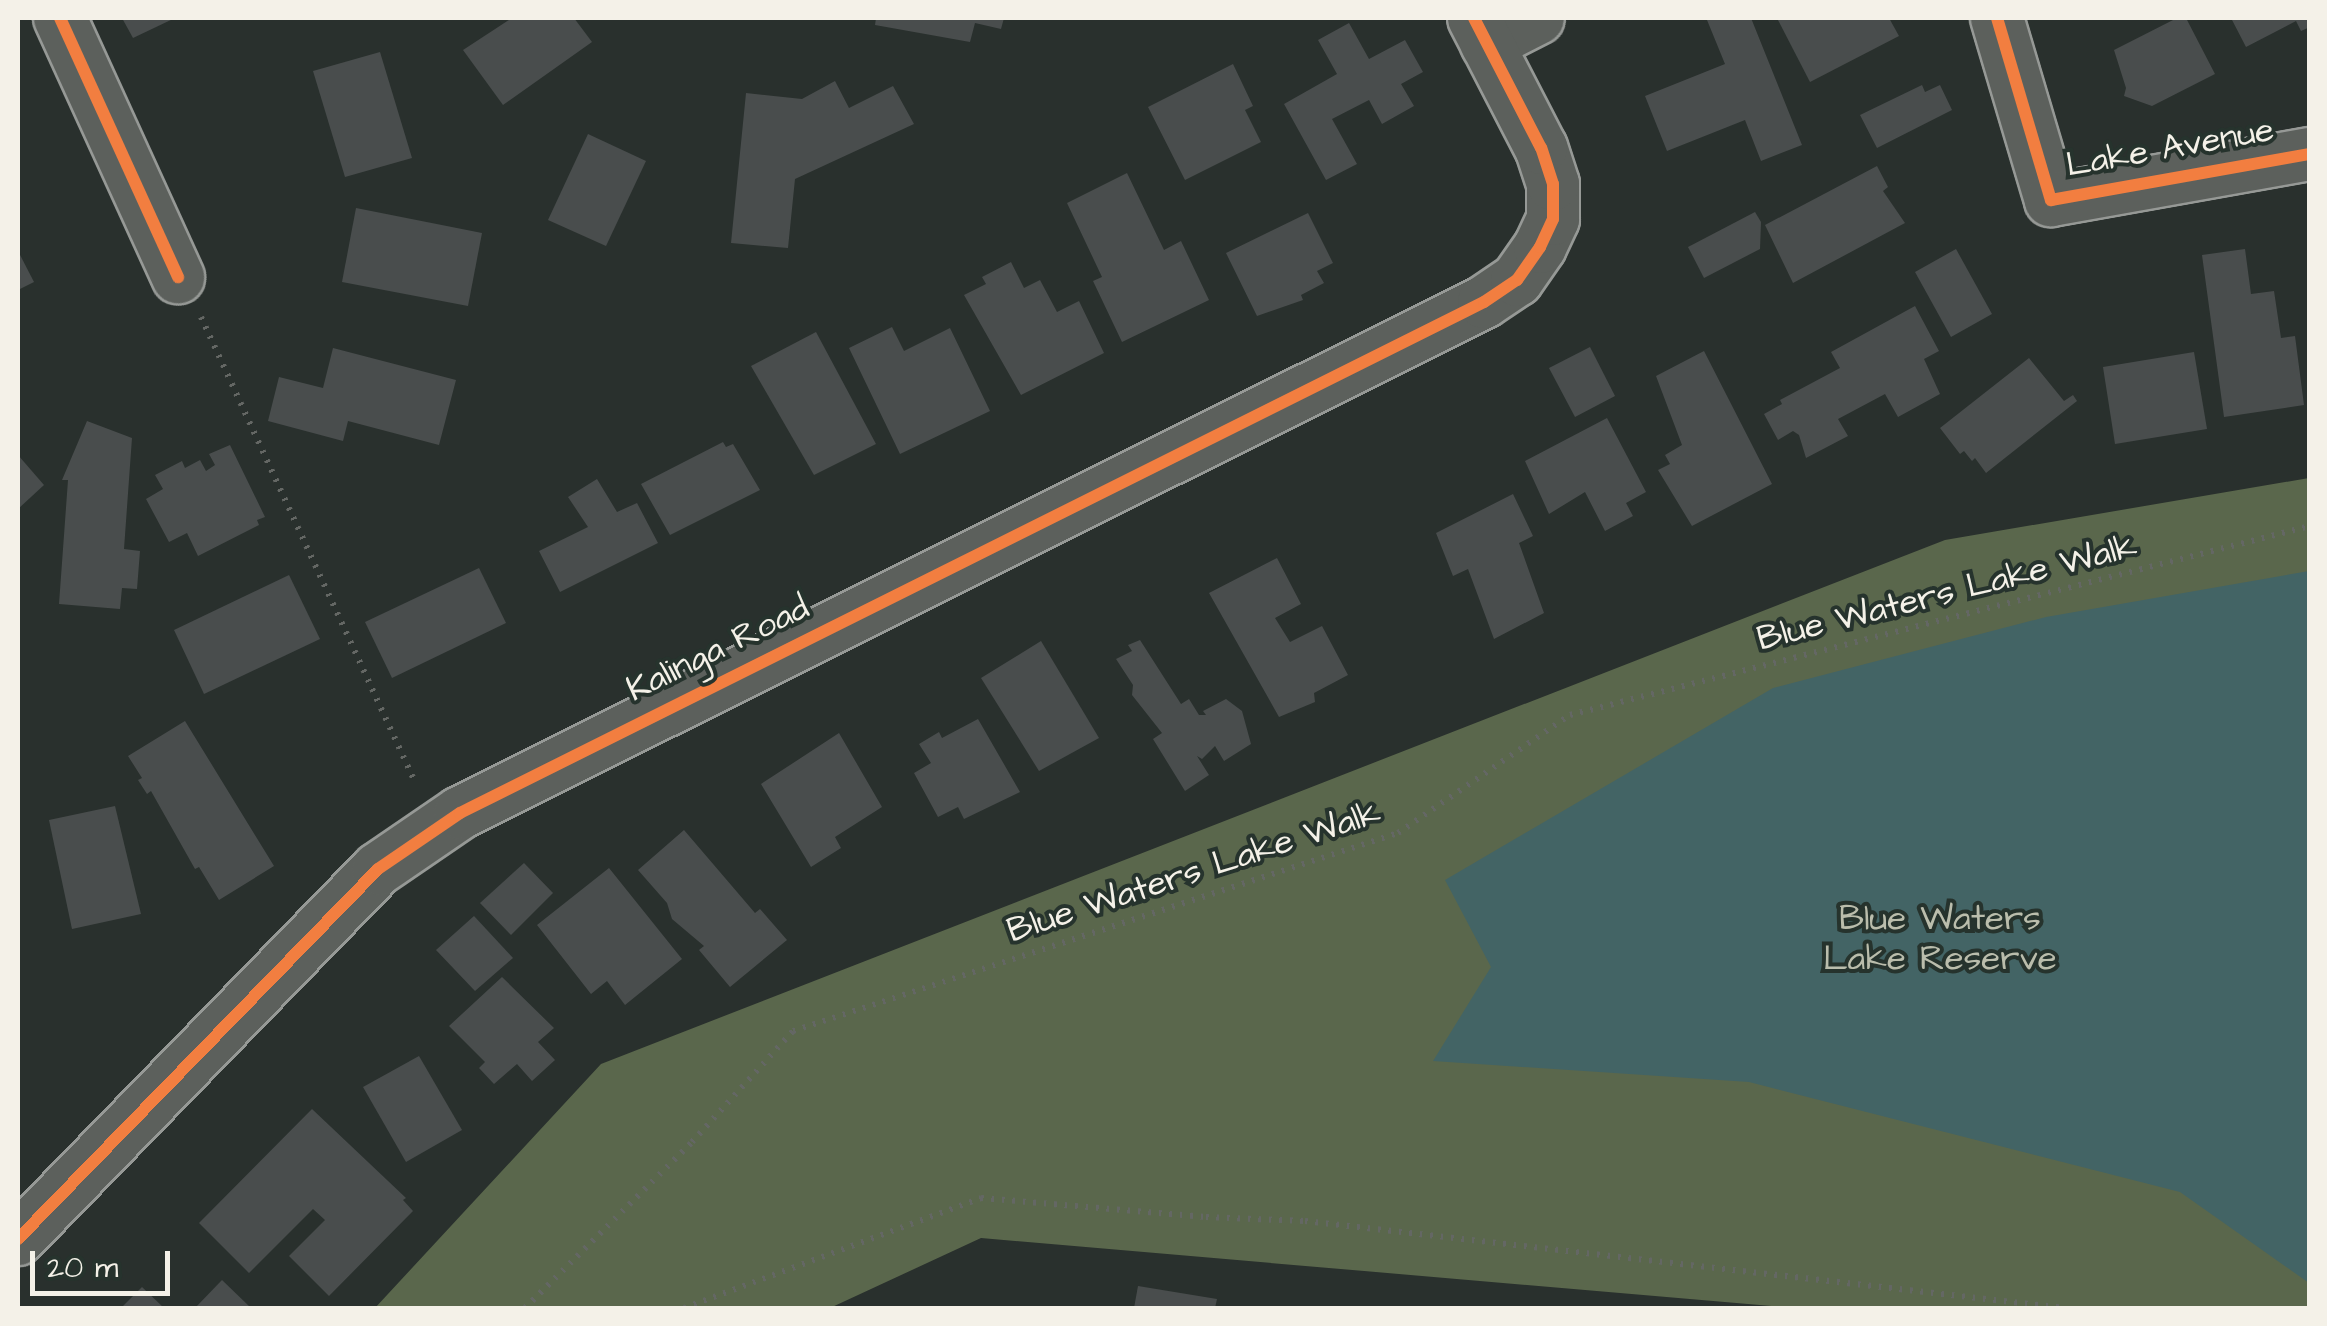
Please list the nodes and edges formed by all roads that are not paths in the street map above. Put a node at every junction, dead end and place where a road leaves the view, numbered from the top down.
1 (60, 18) edge
2 (1538, 18) edge
3 (1997, 18) edge
4 (1481, 31) edge
5 (2310, 154) edge
6 (178, 277) road end
7 (18, 1239) edge

1 - 6 street
2 - 4 street
3 - 5 street, Lake Avenue
4 - 7 street, Kalinga Road

